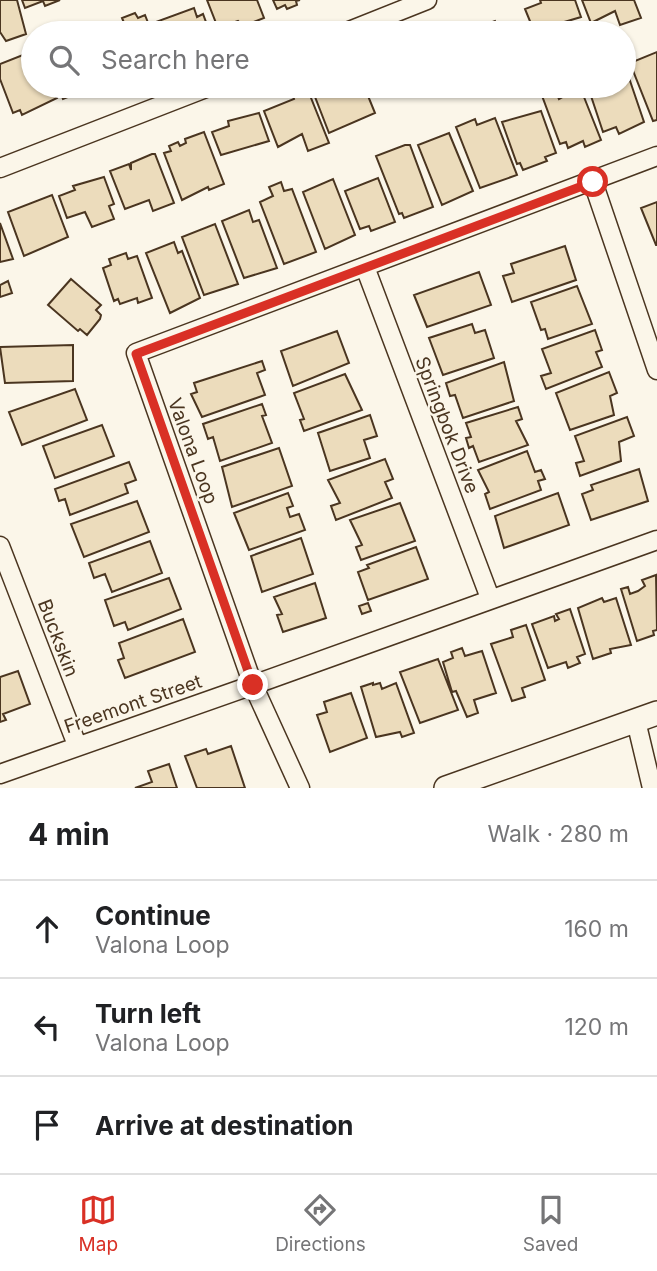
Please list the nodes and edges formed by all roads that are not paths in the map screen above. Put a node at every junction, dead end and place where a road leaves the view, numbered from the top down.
1 (427, 0) edge
2 (374, 21) edge
3 (180, 98) edge
4 (657, 156) edge
5 (0, 168) edge
6 (593, 182) junction
7 (365, 267) junction
8 (657, 370) edge
9 (657, 540) edge
10 (0, 546) edge
11 (490, 598) junction
12 (253, 685) junction
13 (646, 717) edge
14 (77, 745) junction
15 (0, 774) edge
16 (300, 788) edge
17 (446, 788) edge
18 (652, 788) edge

1 - 2 street
3 - 5 street
4 - 6 street, Valona Loop
6 - 7 street, Valona Loop
6 - 8 street
7 - 11 street, Springbok Drive
7 - 12 street, Valona Loop
9 - 11 street
10 - 14 street, Buckskin
11 - 12 street
12 - 14 street, Freemont Street
12 - 16 street
13 - 17 street
13 - 18 street
14 - 15 street, Freemont Street

